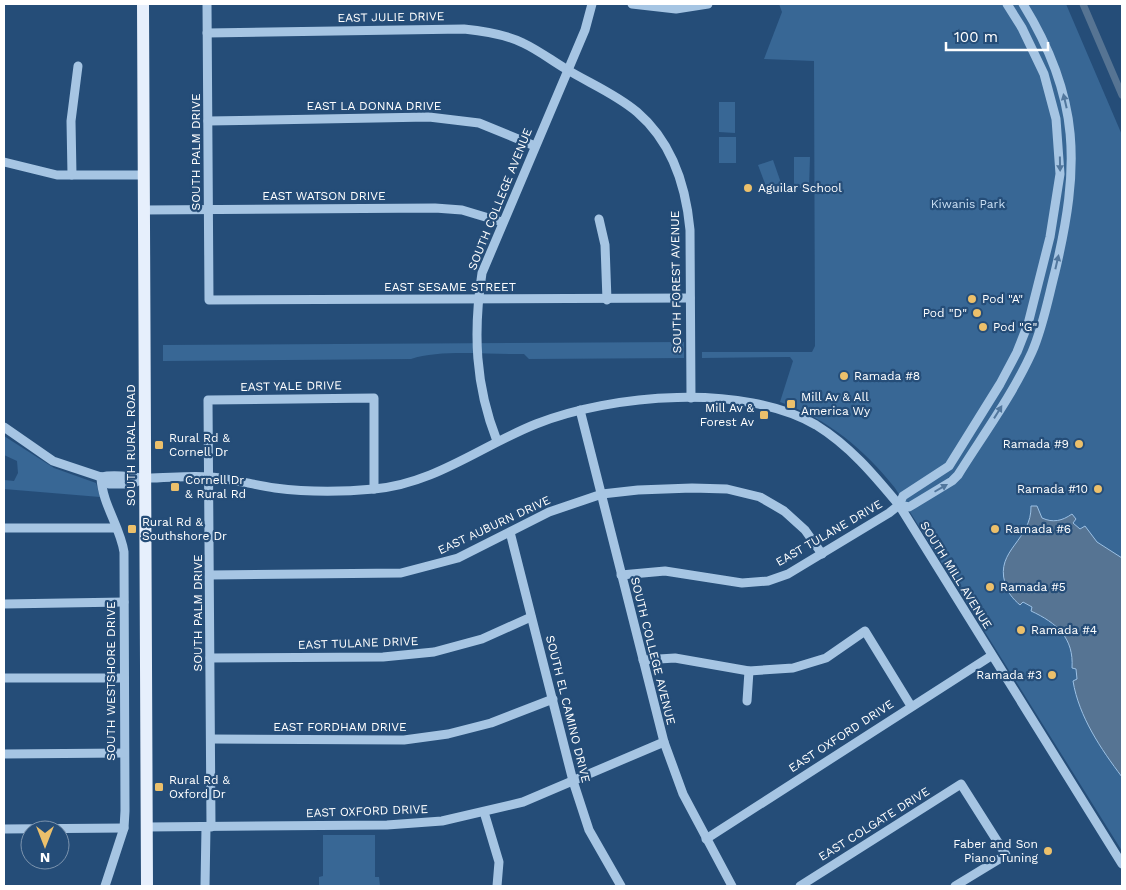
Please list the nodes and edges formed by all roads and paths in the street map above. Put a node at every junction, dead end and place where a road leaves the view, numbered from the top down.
1 (143, 4) edge
2 (207, 4) edge
3 (592, 4) edge
4 (632, 4) edge
5 (708, 4) edge
6 (1007, 4) edge
7 (1023, 4) edge
8 (208, 33) junction
9 (78, 66) dead end
10 (566, 69) junction
11 (208, 120) junction
12 (535, 146) junction
13 (4, 162) edge
14 (72, 175) junction
15 (144, 175) junction
16 (209, 209) junction
17 (144, 210) junction
18 (599, 219) dead end
19 (502, 222) junction
20 (690, 298) junction
21 (478, 299) junction
22 (209, 300) joint
23 (607, 300) junction
24 (1017, 352) junction
25 (1029, 357) junction
26 (691, 398) junction
27 (208, 400) joint
28 (580, 410) junction
29 (4, 427) edge
30 (497, 441) junction
31 (100, 477) junction
32 (209, 477) junction
33 (145, 478) junction
34 (919, 485) junction
35 (374, 489) junction
36 (602, 494) junction
37 (926, 496) junction
38 (898, 505) junction
39 (4, 528) edge
40 (115, 528) junction
41 (510, 532) junction
42 (822, 554) junction
43 (210, 576) junction
44 (621, 576) junction
45 (124, 602) junction
46 (4, 604) edge
47 (531, 617) junction
48 (991, 656) junction
49 (210, 658) junction
50 (643, 660) junction
51 (749, 671) junction
52 (4, 678) edge
53 (124, 678) junction
54 (553, 699) junction
55 (747, 701) dead end
56 (911, 706) junction
57 (211, 739) junction
58 (664, 742) junction
59 (124, 753) junction
60 (4, 754) edge
61 (572, 781) junction
62 (484, 812) junction
63 (147, 827) junction
64 (208, 827) junction
65 (124, 828) junction
66 (4, 829) edge
67 (706, 839) junction
68 (1122, 864) edge
69 (105, 886) edge
70 (147, 886) edge
71 (205, 886) edge
72 (497, 886) edge
73 (621, 886) edge
74 (732, 886) edge
75 (800, 886) edge
76 (955, 886) edge

1 - 15 main road, SOUTH RURAL ROAD
2 - 8 street, SOUTH PALM DRIVE
3 - 10 street, SOUTH COLLEGE AVENUE
4 - 5 street
6 -> 24 street
25 -> 7 street
8 - 10 street, EAST JULIE DRIVE
8 - 11 street, SOUTH PALM DRIVE
9 - 14 street
10 - 12 street, SOUTH COLLEGE AVENUE
10 - 20 street, SOUTH FOREST AVENUE
11 - 12 street, EAST LA DONNA DRIVE
11 - 16 street, SOUTH PALM DRIVE
12 - 19 street, SOUTH COLLEGE AVENUE
13 - 14 street
14 - 15 street
15 - 17 main road, SOUTH RURAL ROAD
16 - 17 street, EAST WATSON DRIVE
16 - 19 street, EAST WATSON DRIVE
16 - 22 street, SOUTH PALM DRIVE
17 - 33 main road, SOUTH RURAL ROAD
18 - 23 street
19 - 21 street, SOUTH COLLEGE AVENUE
20 - 23 street, EAST SESAME STREET
20 - 26 street, SOUTH FOREST AVENUE
21 - 22 street, EAST SESAME STREET
21 - 23 street, EAST SESAME STREET
21 - 30 street, SOUTH COLLEGE AVENUE
24 - 25 street
24 - 34 street
37 -> 25 street
26 - 28 street, SOUTH MILL AVENUE
26 - 38 street, SOUTH MILL AVENUE
27 - 32 street, SOUTH PALM DRIVE
27 - 35 street, EAST YALE DRIVE
28 - 30 street, SOUTH MILL AVENUE
28 - 36 street, SOUTH COLLEGE AVENUE
29 - 31 street, SOUTH MILL AVENUE
30 - 35 street, SOUTH MILL AVENUE
31 - 33 street, SOUTH MILL AVENUE
31 - 40 street, SOUTH WESTSHORE DRIVE
32 - 33 street, SOUTH MILL AVENUE
32 - 35 street, SOUTH MILL AVENUE
32 - 43 street, SOUTH PALM DRIVE
33 - 63 main road, SOUTH RURAL ROAD
34 - 37 street
34 - 38 street
36 - 41 street, EAST AUBURN DRIVE
36 - 42 street, EAST AUBURN DRIVE
36 - 44 street, SOUTH COLLEGE AVENUE
37 - 38 street
38 - 42 street, EAST TULANE DRIVE
38 - 48 street, SOUTH MILL AVENUE
39 - 40 street
40 - 45 street, SOUTH WESTSHORE DRIVE
41 - 43 street, EAST AUBURN DRIVE
41 - 47 street, SOUTH EL CAMINO DRIVE
42 - 44 street, EAST TULANE DRIVE
43 - 49 street, SOUTH PALM DRIVE
44 - 50 street, SOUTH COLLEGE AVENUE
45 - 46 street
45 - 53 street, SOUTH WESTSHORE DRIVE
47 - 49 street, EAST TULANE DRIVE
47 - 54 street, SOUTH EL CAMINO DRIVE
48 - 56 street, EAST OXFORD DRIVE
48 - 68 street, SOUTH MILL AVENUE
49 - 57 street, SOUTH PALM DRIVE
50 - 51 street
50 - 58 street, SOUTH COLLEGE AVENUE
51 - 55 street
51 - 56 street
52 - 53 street
53 - 59 street, SOUTH WESTSHORE DRIVE
54 - 57 street, EAST FORDHAM DRIVE
54 - 61 street, SOUTH EL CAMINO DRIVE
56 - 67 street, EAST OXFORD DRIVE
57 - 64 street, SOUTH PALM DRIVE
58 - 61 street, EAST OXFORD DRIVE
58 - 67 street, SOUTH COLLEGE AVENUE
59 - 60 street
59 - 65 street, SOUTH WESTSHORE DRIVE
61 - 62 street, EAST OXFORD DRIVE
61 - 73 street, SOUTH EL CAMINO DRIVE
62 - 64 street, EAST OXFORD DRIVE
62 - 72 street
63 - 64 street, EAST OXFORD DRIVE
63 - 70 main road, SOUTH RURAL ROAD
64 - 71 street, SOUTH PALM DRIVE
65 - 66 street
65 - 69 street, SOUTH WESTSHORE DRIVE
67 - 74 street, SOUTH COLLEGE AVENUE
75 - 76 street, EAST COLGATE DRIVE

